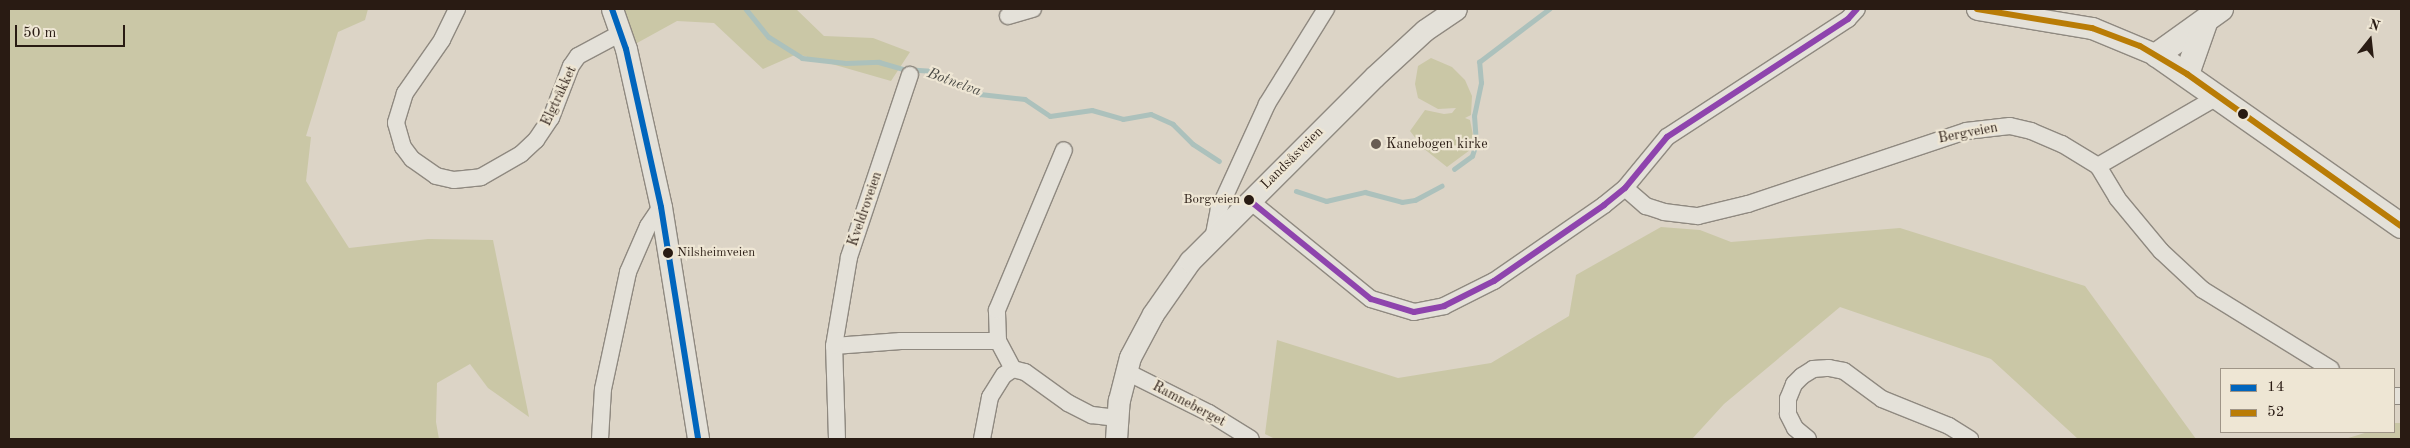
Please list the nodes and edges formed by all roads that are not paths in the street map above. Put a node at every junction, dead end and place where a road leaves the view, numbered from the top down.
1 (457, 9) edge
2 (612, 9) edge
3 (1033, 9) edge
4 (1326, 9) edge
5 (1456, 9) edge
6 (1857, 9) edge
7 (1977, 9) edge
8 (1008, 16) dead end
9 (2213, 16) edge
10 (621, 33) junction
11 (2157, 55) junction
12 (2187, 74) junction
13 (910, 75) dead end
14 (2217, 97) junction
15 (1064, 150) dead end
16 (2098, 166) junction
17 (1626, 188) junction
18 (1249, 200) junction
19 (661, 207) junction
20 (2401, 226) edge
21 (1214, 234) junction
22 (998, 341) junction
23 (834, 346) junction
24 (2329, 368) edge
25 (1013, 369) junction
26 (1126, 371) junction
27 (1117, 418) junction
28 (600, 439) edge
29 (698, 439) edge
30 (837, 439) edge
31 (982, 439) edge
32 (1116, 439) edge
33 (1251, 439) edge
34 (1808, 439) edge
35 (1970, 439) edge

1 - 10 street, Elgtråkket
2 - 10 street
3 - 8 street
4 - 21 street
5 - 18 street, Landsåsveien
6 - 17 street
7 - 11 street
9 - 11 main road
9 - 12 main road
10 - 19 street
11 - 12 main road
12 - 14 main road
13 - 23 street, Kveldroveien
14 - 16 street
14 - 20 main road
15 - 22 street
16 - 17 street, Bergveien
16 - 24 street, Bergveien
17 - 18 street
18 - 21 street, Landsåsveien
19 - 28 street
19 - 29 street
21 - 26 street, Landsåsveien
22 - 23 street
22 - 25 street
23 - 30 street, Kveldroveien
25 - 27 street
25 - 31 street
26 - 27 street, Landsåsveien
26 - 33 street, Ramneberget
27 - 32 street, Landsåsveien
34 - 35 street

